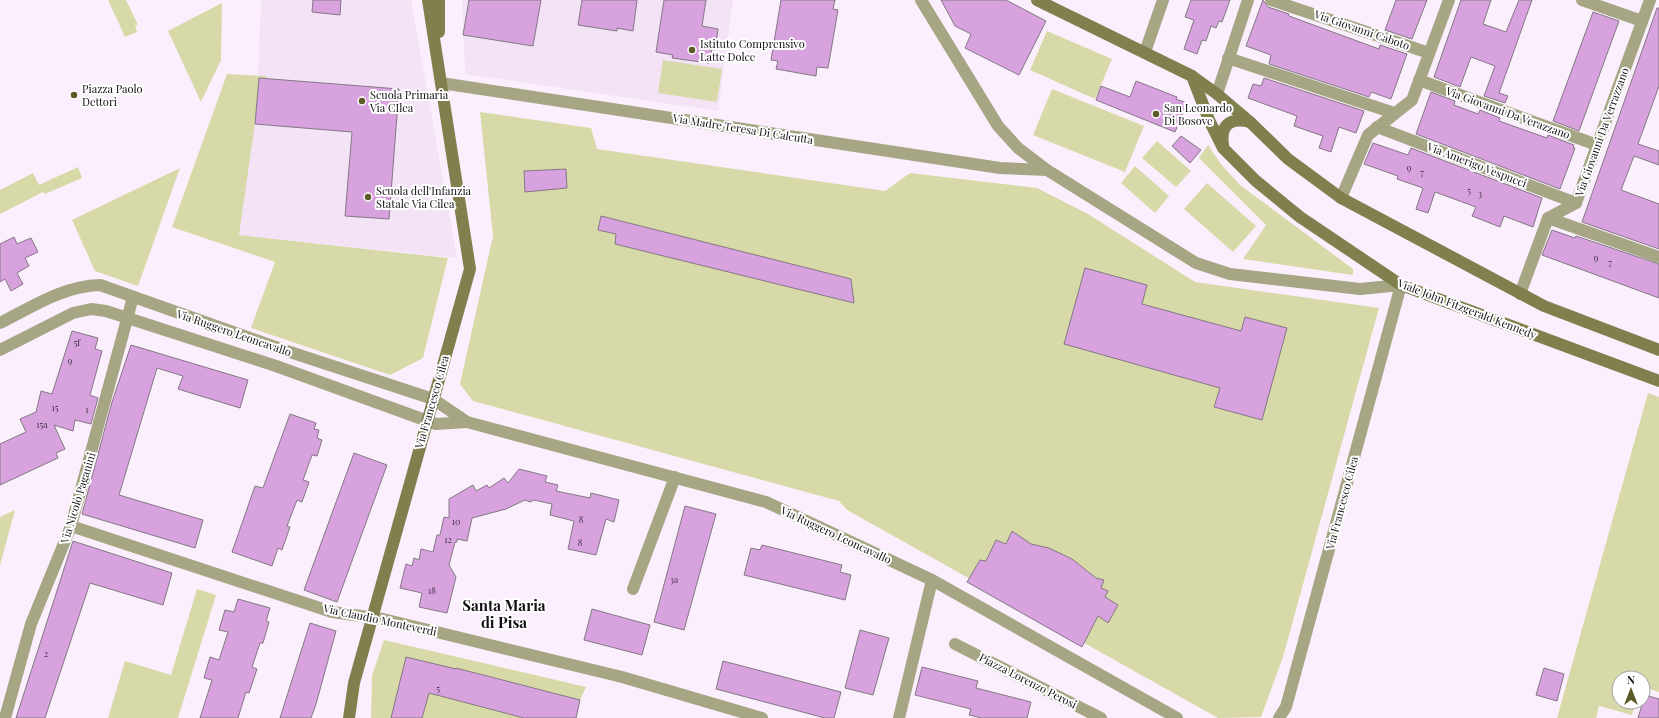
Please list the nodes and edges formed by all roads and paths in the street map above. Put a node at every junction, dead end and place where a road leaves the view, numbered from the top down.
1 (428, 0) edge
2 (439, 0) edge
3 (920, 0) edge
4 (1037, 0) edge
5 (1163, 0) edge
6 (1248, 0) edge
7 (1271, 0) edge
8 (1449, 0) edge
9 (1582, 0) edge
10 (1650, 0) edge
11 (1642, 21) junction
12 (1146, 52) junction
13 (1429, 53) junction
14 (1228, 58) junction
15 (1192, 76) junction
16 (1419, 80) junction
17 (441, 83) junction
18 (1217, 94) junction
19 (1394, 113) junction
20 (1209, 120) junction
21 (1250, 122) junction
22 (1377, 127) junction
23 (1597, 145) junction
24 (1223, 148) junction
25 (1047, 170) junction
26 (1341, 198) junction
27 (1576, 203) junction
28 (1548, 218) junction
29 (1659, 257) edge
30 (1401, 286) junction
31 (1520, 294) junction
32 (133, 297) junction
33 (126, 317) junction
34 (0, 323) edge
35 (0, 350) edge
36 (1659, 350) edge
37 (1659, 381) edge
38 (433, 399) junction
39 (432, 422) junction
40 (467, 422) junction
41 (675, 477) junction
42 (72, 526) junction
43 (932, 580) junction
44 (633, 589) dead end
45 (373, 617) junction
46 (955, 644) dead end
47 (5, 718) edge
48 (349, 718) edge
49 (762, 718) edge
50 (899, 718) edge
51 (1101, 718) edge
52 (1177, 718) edge
53 (1278, 718) edge

1 - 17 street, Via Francesco Cilea
2 - 17 street, Via Francesco Cilea
3 - 25 street
4 - 12 street
5 - 12 street
6 - 14 street
7 - 13 street, Via Giovanni Caboto
8 - 13 street
9 - 11 street
10 - 11 street, Via Giovanni Da Verrazzano
11 - 23 street, Via Giovanni Da Verrazzano
12 - 15 street
13 - 16 street
14 - 18 street
14 - 19 street
15 - 18 street
15 - 20 street, Viale John Fitzgerald Kennedy
16 - 19 street
16 - 23 street, Via Giovanni Da Verazzano
17 - 25 street, Via Madre Teresa Di Calcutta
17 - 38 street, Via Francesco Cilea
18 - 20 street
18 - 21 street
19 - 22 street
20 - 24 street, Viale John Fitzgerald Kennedy
21 - 24 street
21 - 26 street
22 - 26 street
22 - 27 street, Via Amerigo Vespucci
23 - 27 street, Via Giovanni Da Verrazzano
24 - 30 street, Viale John Fitzgerald Kennedy
25 - 30 street
26 - 31 street
27 - 28 street, Via Giovanni Da Verrazzano
28 - 29 street
28 - 31 street
30 - 37 street, Viale John Fitzgerald Kennedy
30 - 53 street, Via Francesco Cilea
31 - 36 street
32 - 33 street, Via Nicolò Paganini
32 - 34 street, Via Ruggero Leoncavallo
32 - 38 street, Via Ruggero Leoncavallo
33 - 35 street, Via Ruggero Leoncavallo
33 - 39 street, Via Ruggero Leoncavallo
33 - 42 street, Via Nicolò Paganini
38 - 39 street, Via Francesco Cilea
38 - 40 street, Via Ruggero Leoncavallo
39 - 40 street, Via Ruggero Leoncavallo
39 - 45 street, Via Francesco Cilea
40 - 41 street, Via Ruggero Leoncavallo
41 - 43 street, Via Ruggero Leoncavallo
41 - 44 street
42 - 45 street, Via Claudio Monteverdi
42 - 47 street, Via Nicolò Paganini
43 - 50 street
43 - 52 street, Via Ruggero Leoncavallo
45 - 48 street, Via Francesco Cilea
45 - 49 street, Via Claudio Monteverdi
46 - 51 street, Piazza Lorenzo Perosi

